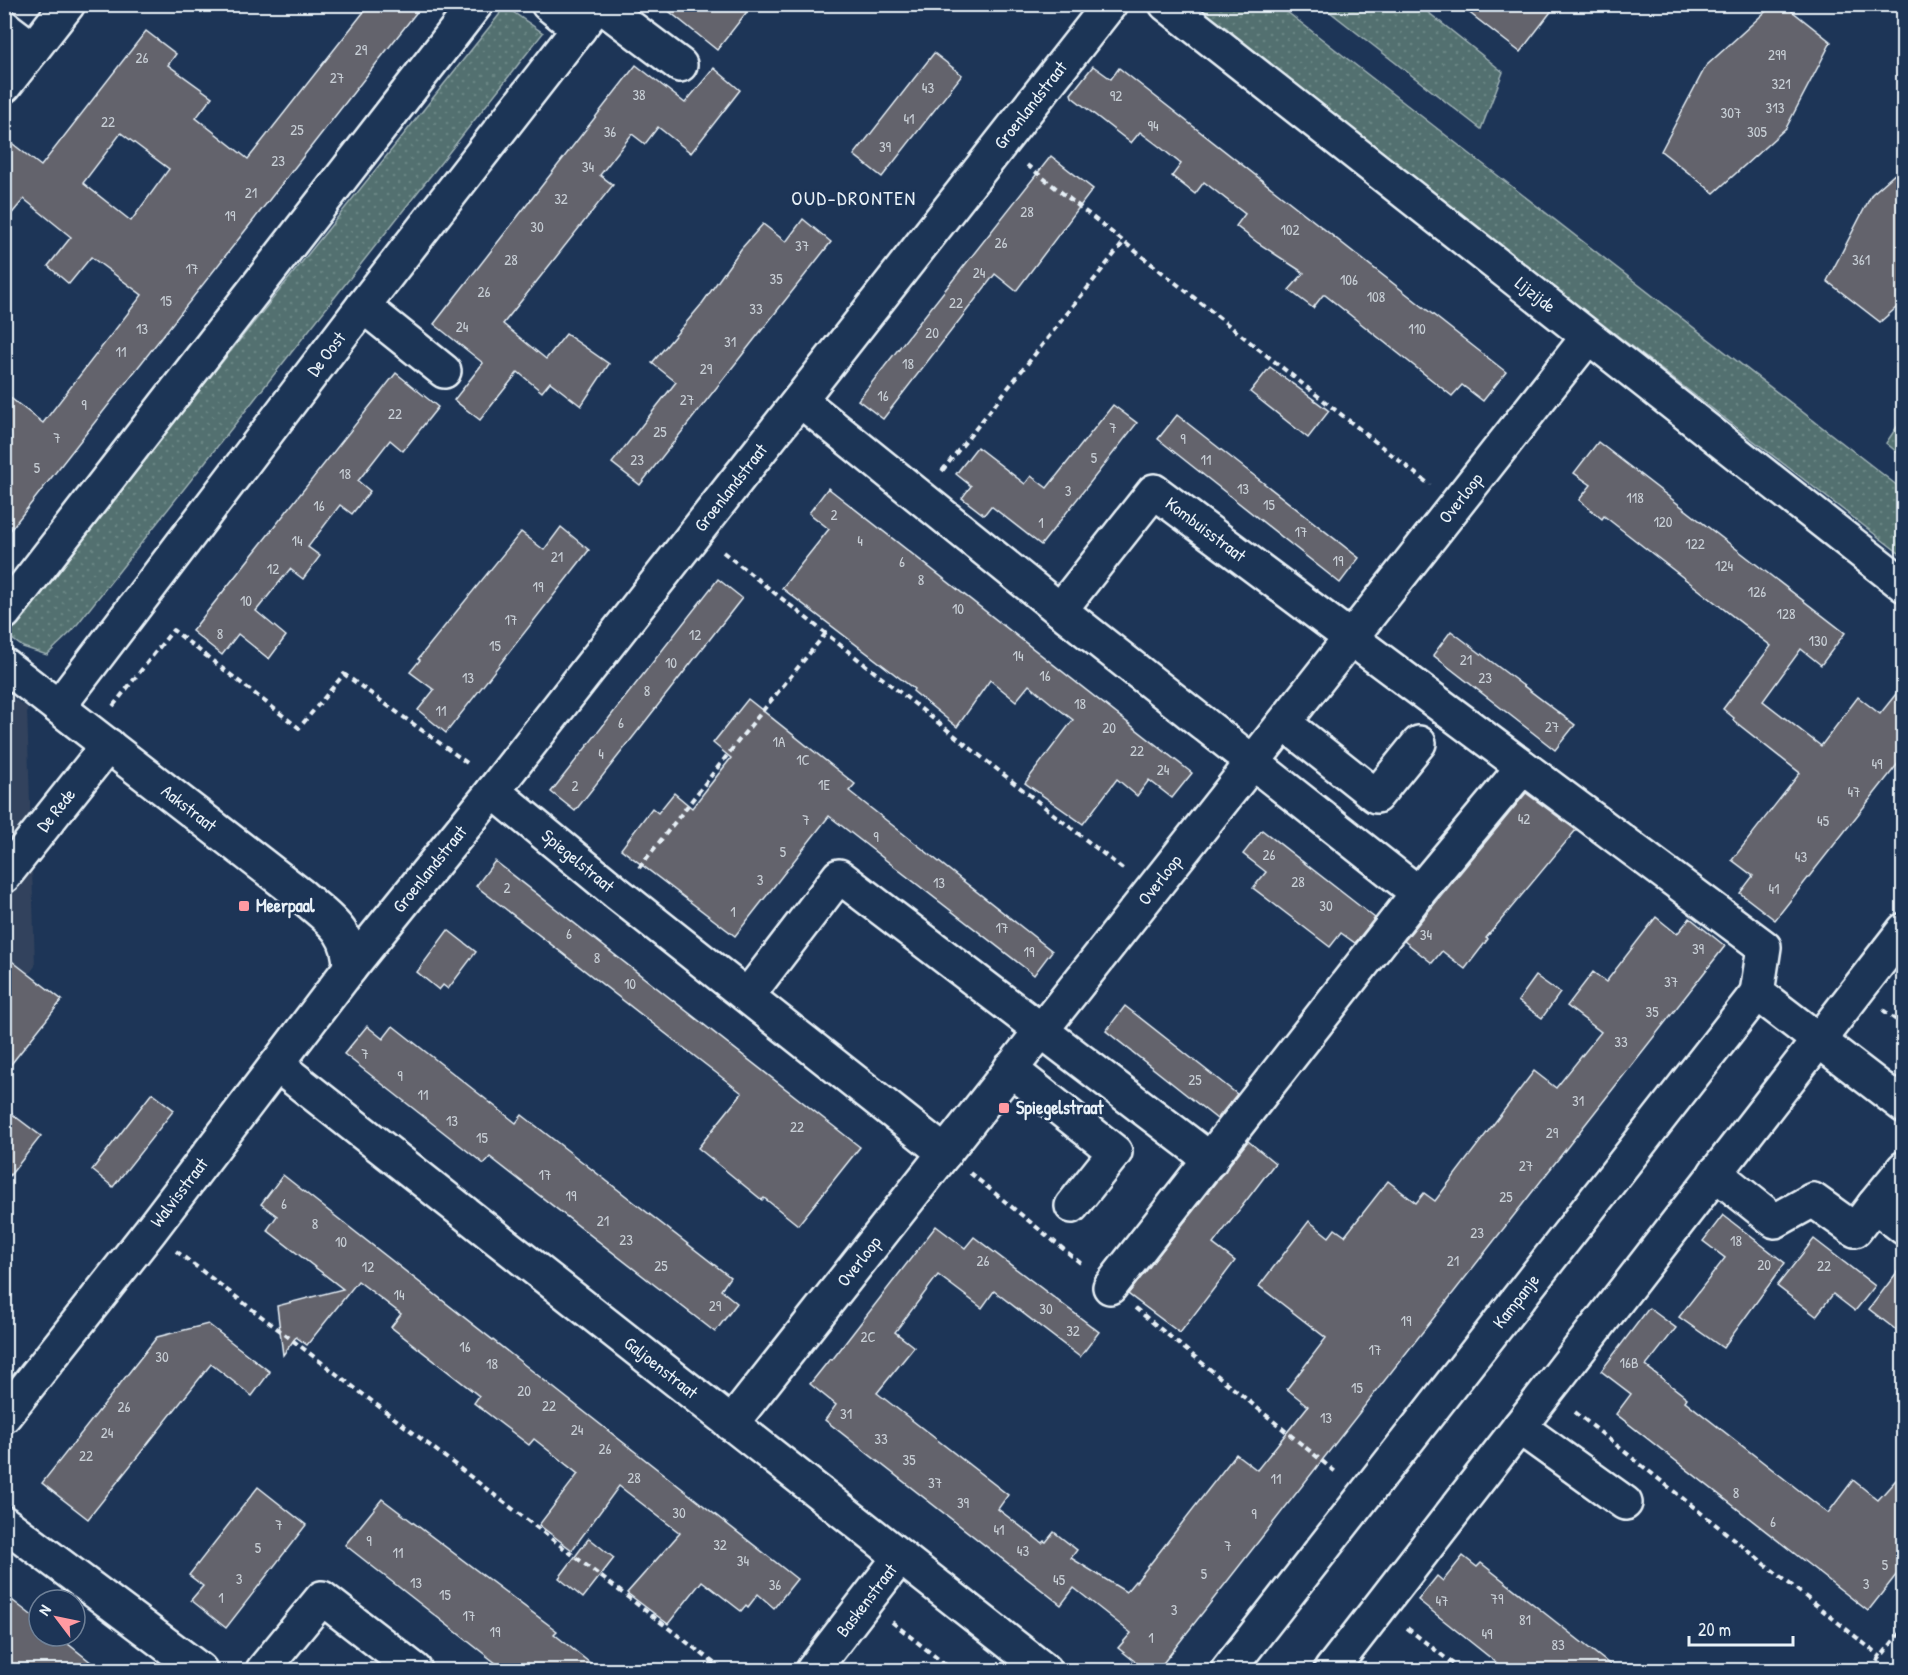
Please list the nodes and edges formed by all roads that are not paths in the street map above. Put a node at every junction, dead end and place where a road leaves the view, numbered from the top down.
1 (68, 4) edge
2 (476, 4) edge
3 (548, 4) edge
4 (1110, 4) edge
5 (1166, 4) edge
6 (592, 13) edge
7 (4, 27) edge
8 (33, 49) junction
9 (680, 65) dead end
10 (4, 86) edge
11 (363, 306) junction
12 (1588, 337) junction
13 (444, 371) dead end
14 (800, 400) junction
15 (1904, 585) edge
16 (1060, 610) junction
17 (4, 613) edge
18 (1350, 638) junction
19 (4, 665) edge
20 (59, 706) junction
21 (1284, 723) junction
22 (100, 739) junction
23 (1419, 743) dead end
24 (1253, 761) junction
25 (1523, 767) junction
26 (495, 788) junction
27 (4, 876) edge
28 (1418, 893) junction
29 (1904, 930) edge
30 (350, 968) junction
31 (1757, 993) junction
32 (748, 995) junction
33 (1041, 1031) junction
34 (1819, 1040) junction
35 (277, 1065) junction
36 (1010, 1069) junction
37 (1904, 1106) edge
38 (945, 1153) junction
39 (1211, 1160) junction
40 (1904, 1168) edge
41 (1715, 1173) junction
42 (1874, 1204) junction
43 (1072, 1206) dead end
44 (1904, 1228) edge
45 (1110, 1287) road end
46 (4, 1416) edge
47 (731, 1424) junction
48 (1519, 1427) junction
49 (1625, 1503) dead end
50 (4, 1523) edge
51 (900, 1557) junction
52 (200, 1671) edge
53 (263, 1671) edge
54 (415, 1671) edge
55 (813, 1671) edge
56 (1044, 1671) edge
57 (1228, 1671) edge
58 (1331, 1671) edge

1 - 8 street
2 - 17 street
3 - 6 street
4 - 14 street, Groenlandstraat
5 - 12 street, Lijzijde
6 - 9 street
6 - 11 street, De Oost
7 - 8 street
8 - 10 street
11 - 13 street
11 - 20 street, De Oost
12 - 15 street, Lijzijde
12 - 18 street, Overloop
14 - 16 street
14 - 26 street, Groenlandstraat
16 - 18 street, Kombuisstraat
16 - 24 street
18 - 21 street, Overloop
18 - 25 street
19 - 20 street, Aakstraat
20 - 22 street, Aakstraat
21 - 23 street
21 - 24 street, Overloop
22 - 27 street, De Rede
22 - 30 street, Aakstraat
24 - 28 street
24 - 33 street, Overloop
25 - 28 street
25 - 31 street
26 - 30 street, Groenlandstraat
26 - 32 street, Spiegelstraat
28 - 39 street
29 - 34 street
30 - 35 street, Walvisstraat
31 - 34 street
31 - 57 street, Kampanje
32 - 33 street
32 - 38 street, Spiegelstraat
33 - 36 street, Overloop
33 - 39 street
34 - 37 street
34 - 41 street
35 - 46 street, Walvisstraat
35 - 47 street, Galjoenstraat
36 - 38 street, Overloop
36 - 43 street
38 - 47 street, Overloop
39 - 45 street
40 - 42 street
41 - 42 street
41 - 48 street
42 - 44 street
47 - 51 street, Galjoenstraat
48 - 49 street
48 - 58 street
50 - 52 street
51 - 55 street, Baskenstraat
51 - 56 street, Galjoenstraat
53 - 54 street

